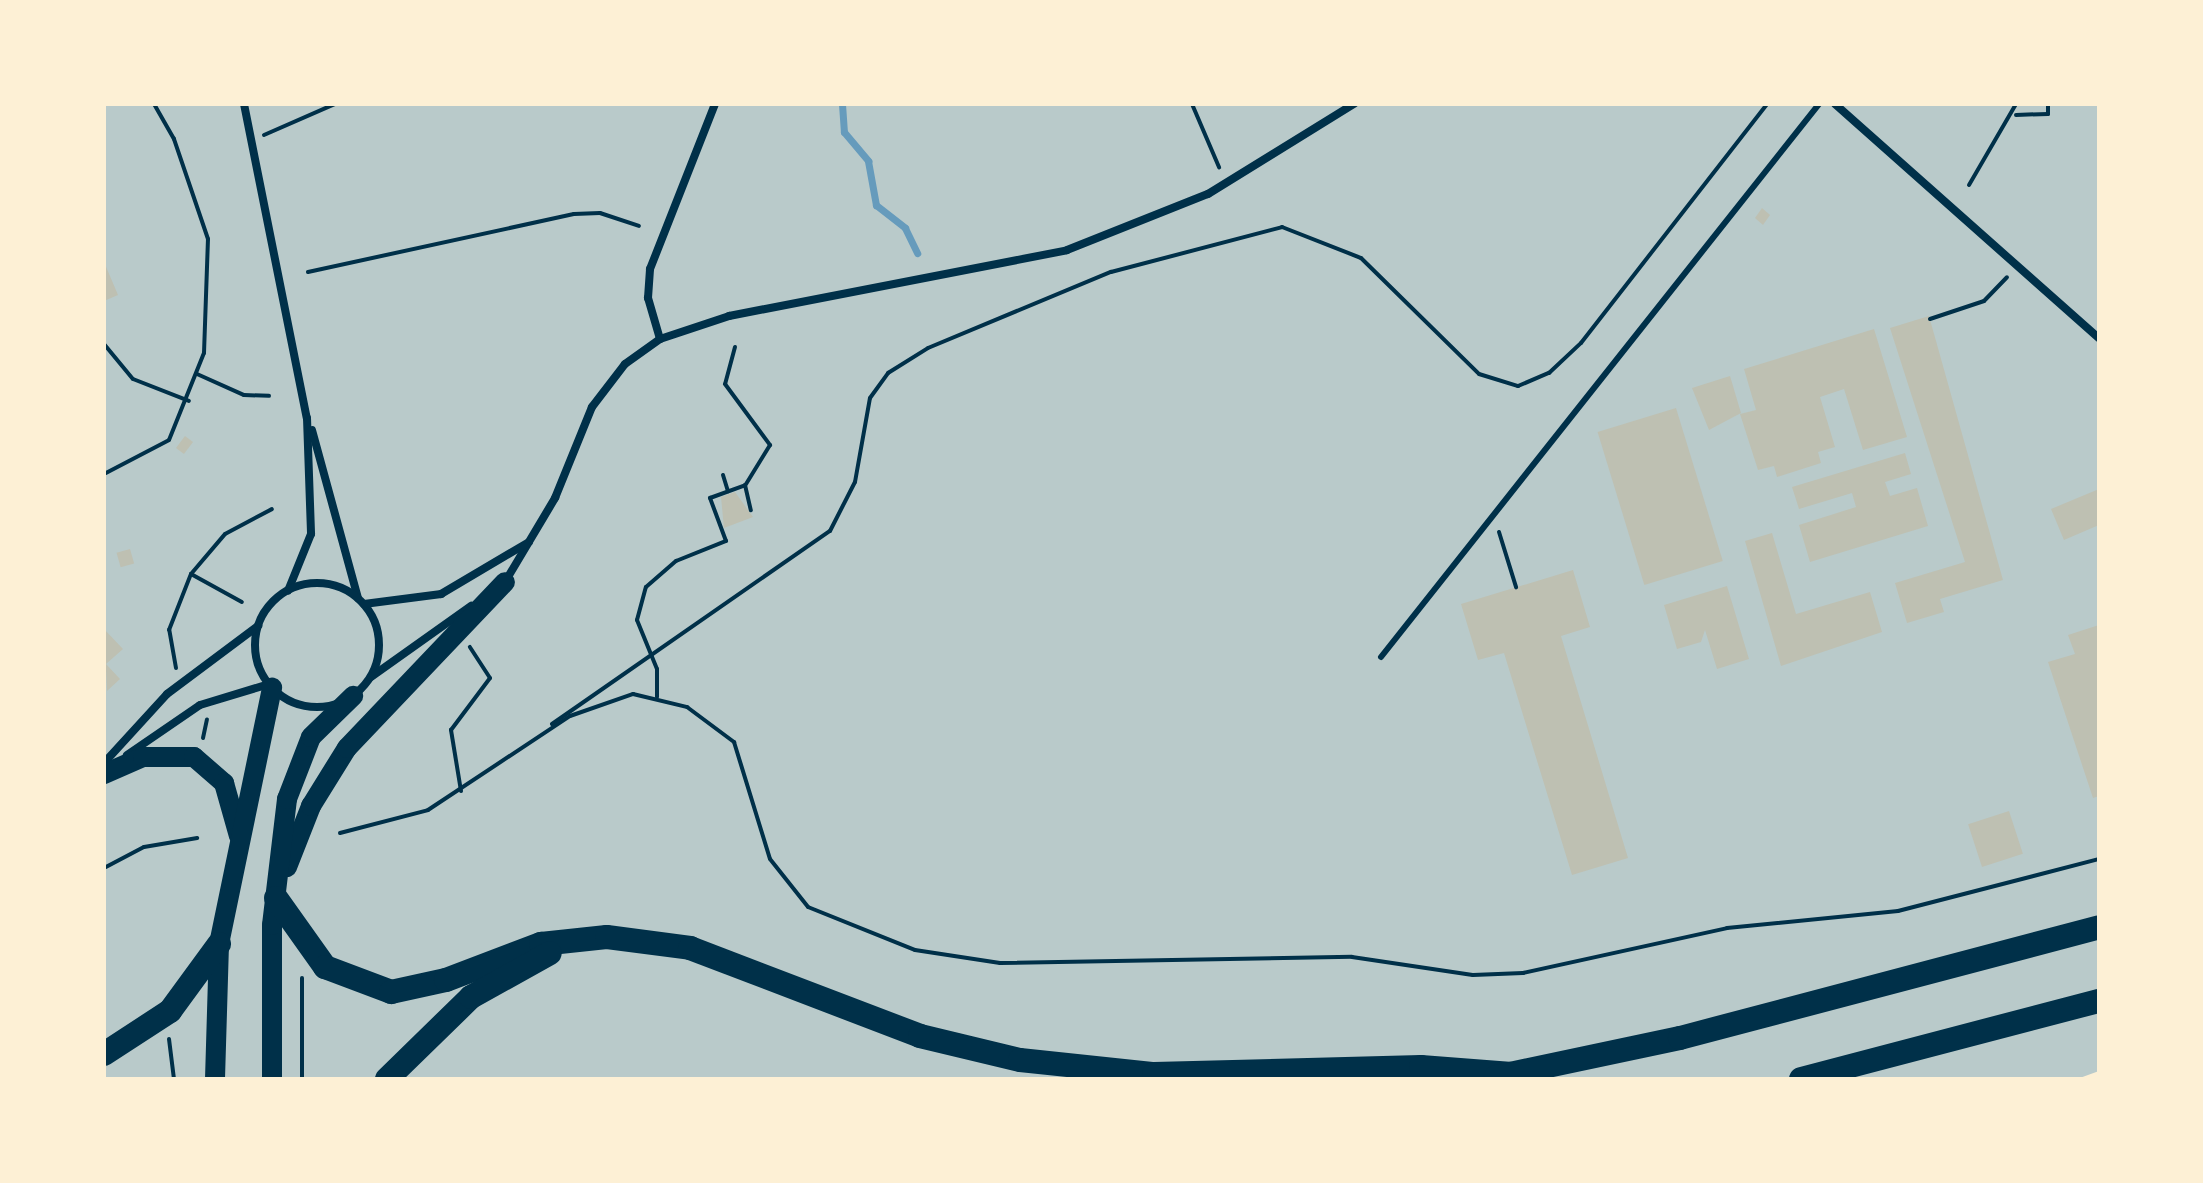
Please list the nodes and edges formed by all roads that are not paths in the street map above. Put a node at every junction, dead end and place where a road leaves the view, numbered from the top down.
1 (244, 104) edge
2 (715, 104) edge
3 (1354, 104) edge
4 (1819, 104) edge
5 (1835, 104) edge
6 (2099, 338) edge
7 (660, 339) junction
8 (307, 418) junction
9 (529, 541) junction
10 (505, 582) junction
11 (288, 591) junction
12 (361, 602) junction
13 (259, 625) junction
14 (1381, 657) dead end
15 (371, 677) junction
16 (270, 685) junction
17 (353, 696) junction
18 (104, 763) edge
19 (104, 773) edge
20 (240, 852) junction
21 (276, 898) junction
22 (2099, 927) edge
23 (578, 940) junction
24 (219, 944) junction
25 (2099, 1001) edge
26 (1968, 1034) junction
27 (104, 1054) edge
28 (1512, 1074) junction
29 (215, 1079) edge
30 (272, 1079) edge
31 (387, 1079) edge
32 (1482, 1079) edge
33 (1801, 1079) edge
34 (1869, 1079) edge

1 - 8 street
2 - 7 street
3 - 7 street
4 - 14 lane
5 - 6 street
7 - 9 street
8 - 11 street
8 - 12 street
9 - 10 street
9 - 12 street
10 - 15 street
10 - 21 main road
11 - 12 street
11 - 13 street
12 - 15 street
13 - 16 street
13 - 18 street
15 - 17 street
16 - 17 street
16 - 19 street
16 - 20 main road
17 - 21 main road
19 - 20 main road
20 - 24 main road
21 - 23 highway
21 - 30 main road
22 - 28 highway
23 - 28 highway
23 - 31 highway
24 - 27 highway
24 - 29 main road
25 - 26 highway
26 - 33 highway
26 - 34 highway
28 - 32 highway

